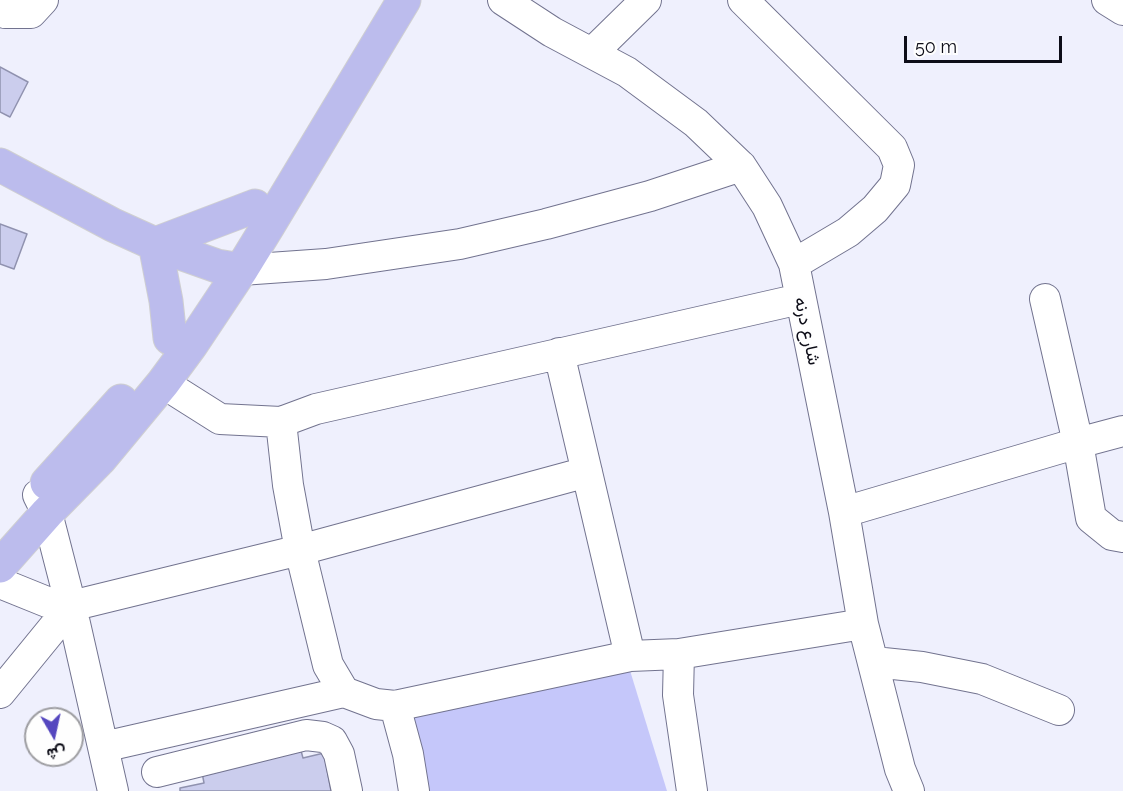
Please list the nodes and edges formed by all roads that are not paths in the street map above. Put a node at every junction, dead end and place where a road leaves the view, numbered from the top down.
1 (43, 0) edge
2 (382, 0) edge
3 (404, 0) edge
4 (503, 0) edge
5 (646, 0) edge
6 (743, 0) edge
7 (1107, 0) edge
8 (1123, 10) edge
9 (0, 11) edge
10 (592, 53) junction
11 (0, 165) edge
12 (741, 166) junction
13 (255, 206) junction
14 (155, 244) junction
15 (794, 264) junction
16 (229, 268) junction
17 (800, 299) junction
18 (1045, 299) dead end
19 (170, 338) junction
20 (559, 353) junction
21 (163, 383) junction
22 (281, 422) junction
23 (1123, 431) edge
24 (1078, 443) junction
25 (587, 472) junction
26 (42, 504) junction
27 (844, 512) junction
28 (0, 536) edge
29 (1123, 537) edge
30 (300, 550) junction
31 (0, 566) edge
32 (0, 583) edge
33 (71, 606) junction
34 (863, 624) junction
35 (679, 654) junction
36 (630, 656) junction
37 (874, 662) junction
38 (344, 692) junction
39 (0, 693) edge
40 (394, 706) junction
41 (1059, 710) dead end
42 (103, 747) junction
43 (157, 772) dead end
44 (113, 791) edge
45 (347, 791) edge
46 (414, 791) edge
47 (692, 791) edge
48 (909, 791) edge

1 - 9 street
2 - 13 main road
3 - 16 main road
4 - 10 street, شارع درنه
5 - 10 street
6 - 15 street
7 - 8 street
10 - 12 street, شارع درنه
11 - 14 main road
12 - 15 street, شارع درنه
12 - 16 street
13 - 14 main road
13 - 16 main road
14 - 16 main road
14 - 19 main road
15 - 17 street, شارع درنه
16 - 19 main road
16 - 21 main road
17 - 20 street
17 - 27 street, شارع درنه
18 - 24 street
19 - 26 main road
20 - 22 street
20 - 25 street
21 - 22 street
21 - 26 main road
22 - 30 street
23 - 24 street
24 - 27 street
24 - 29 street
25 - 30 street
25 - 36 street
26 - 28 main road
26 - 31 main road
26 - 33 street
27 - 34 street, شارع درنه
30 - 33 street
30 - 38 street
32 - 33 street
33 - 39 street
33 - 42 street
34 - 35 street
34 - 37 street, شارع درنه
35 - 36 street
35 - 47 street
36 - 40 street
37 - 41 street
37 - 48 street, شارع درنه
38 - 40 street
38 - 42 street
40 - 46 street
42 - 44 street
43 - 45 street

